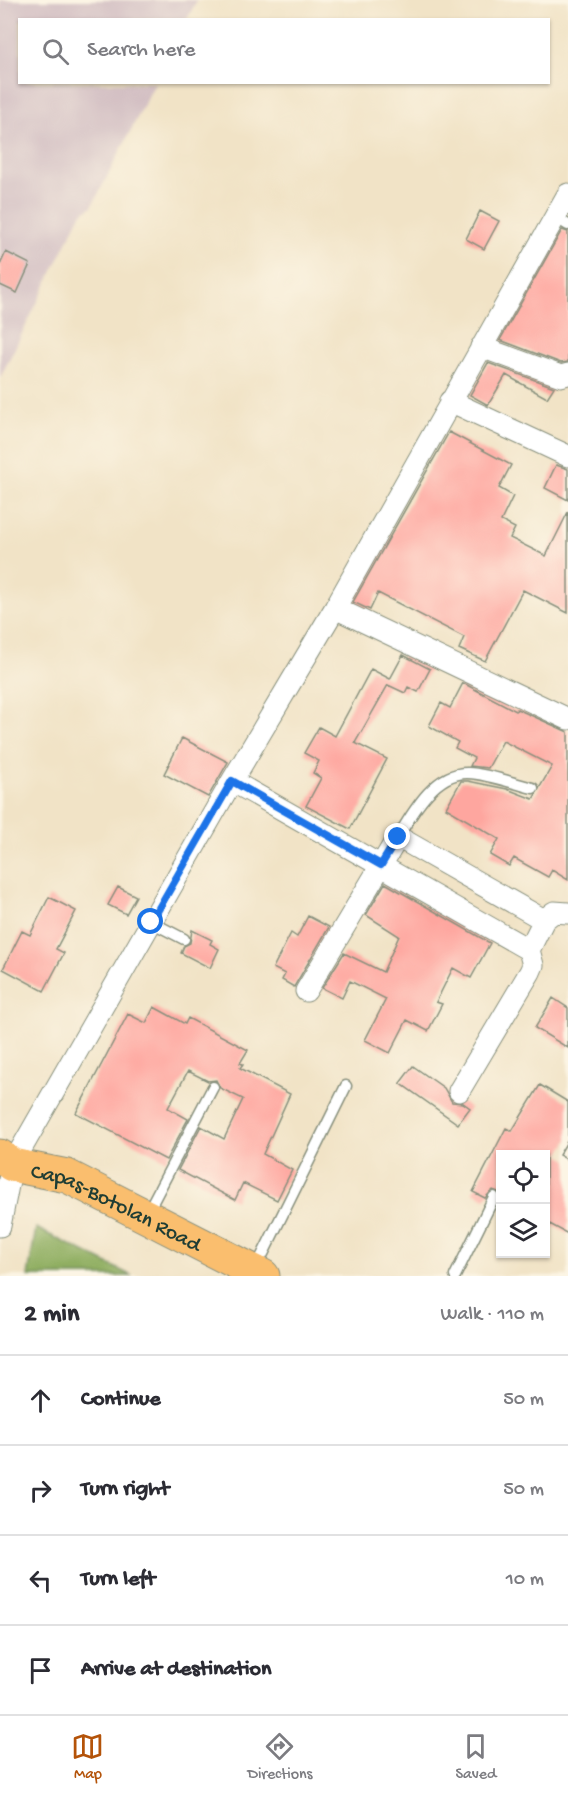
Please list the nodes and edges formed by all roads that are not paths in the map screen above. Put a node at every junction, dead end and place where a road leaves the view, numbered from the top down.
1 (568, 194) edge
2 (561, 221) edge
3 (481, 347) junction
4 (568, 374) edge
5 (450, 401) junction
6 (568, 456) edge
7 (335, 608) junction
8 (568, 719) edge
9 (232, 781) junction
10 (533, 788) dead end
11 (398, 837) junction
12 (381, 865) junction
13 (568, 914) edge
14 (544, 920) junction
15 (151, 922) junction
16 (184, 939) dead end
17 (529, 950) junction
18 (306, 991) dead end
19 (346, 1086) dead end
20 (213, 1087) dead end
21 (459, 1091) dead end
22 (6, 1160) edge
23 (494, 1197) dead end
24 (145, 1216) junction
25 (0, 1226) edge
26 (259, 1274) edge
27 (455, 1276) edge

1 - 2 street
2 - 3 street
3 - 4 street
3 - 5 street
5 - 6 street
5 - 7 street
7 - 8 street
7 - 9 street
9 - 12 street
9 - 15 street
10 - 11 lane
11 - 12 street
11 - 14 street
12 - 17 street
12 - 18 street
13 - 14 street
14 - 17 street
15 - 16 lane
15 - 22 street
17 - 21 street
19 - 26 lane
20 - 24 lane
22 - 24 main road, Capas-Botolan Road
22 - 25 street
23 - 27 lane
24 - 26 main road, Capas-Botolan Road

